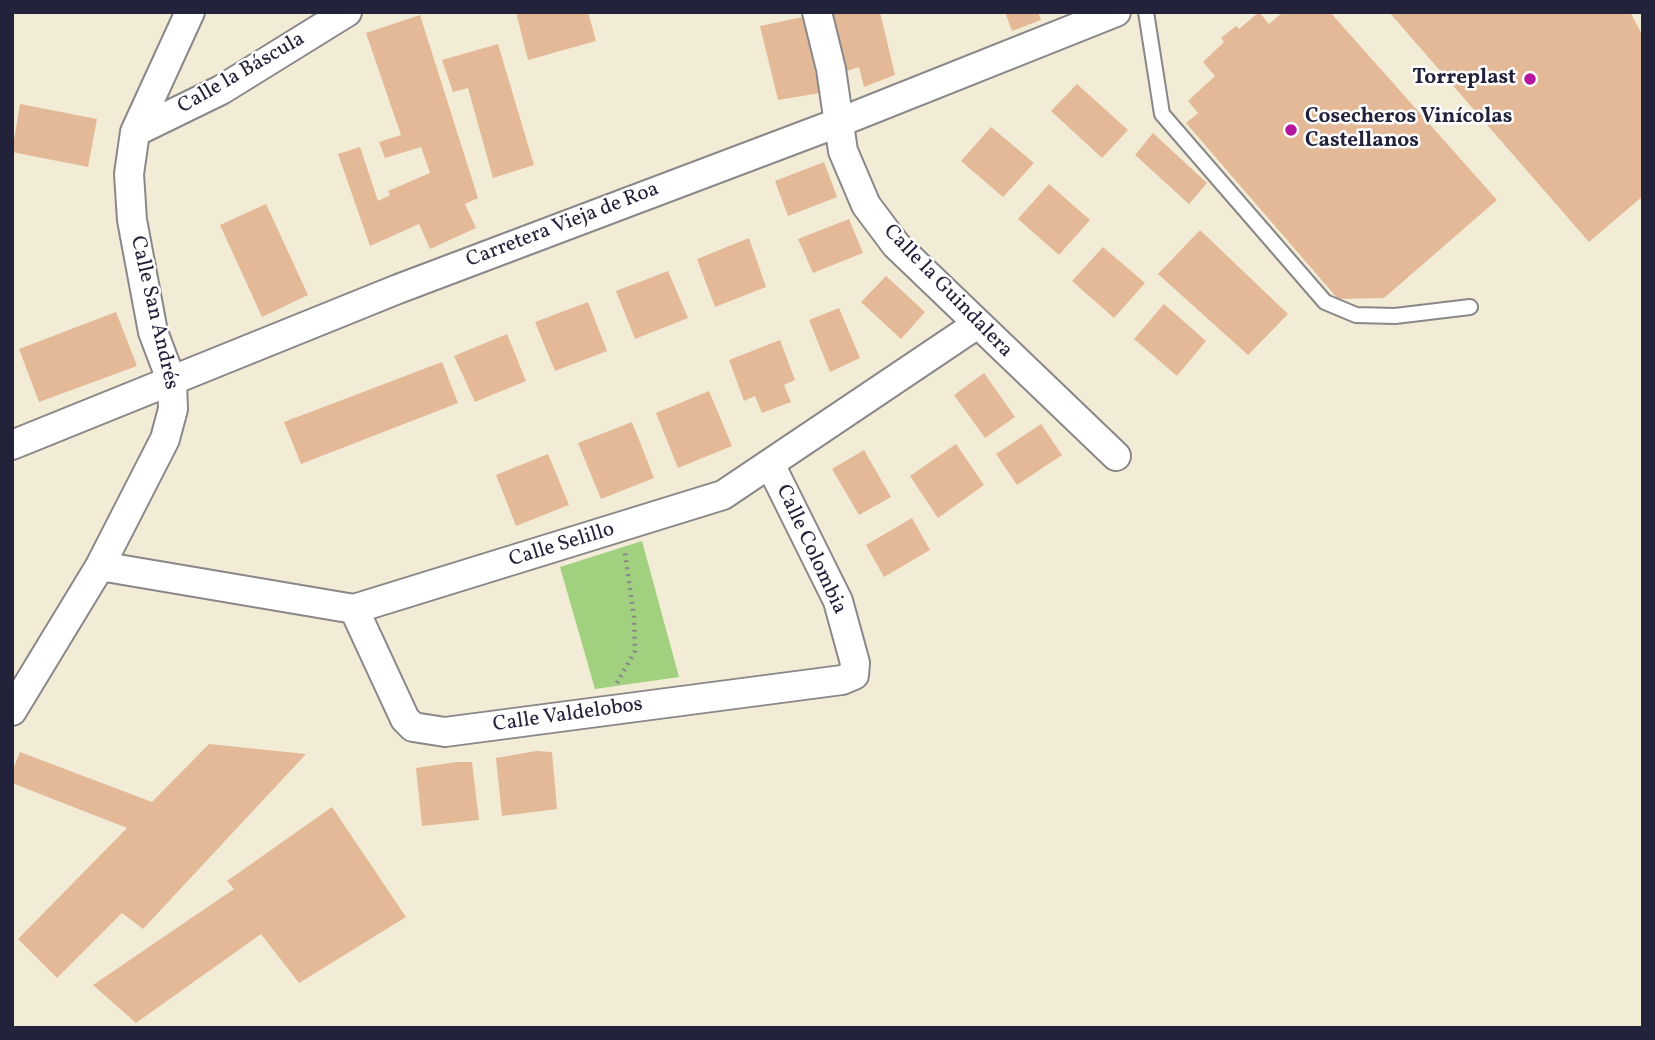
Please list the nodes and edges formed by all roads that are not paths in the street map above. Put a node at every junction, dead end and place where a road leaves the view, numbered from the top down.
1 (190, 12) edge
2 (347, 12) edge
3 (817, 12) edge
4 (1116, 12) edge
5 (1146, 12) edge
6 (840, 122) junction
7 (135, 132) junction
8 (1470, 307) dead end
9 (976, 325) junction
10 (172, 382) junction
11 (12, 445) edge
12 (1116, 456) dead end
13 (771, 466) junction
14 (100, 566) junction
15 (354, 608) junction
16 (854, 675) joint
17 (12, 710) edge

1 - 7 street, Calle San Andrés
2 - 7 street, Calle la Báscula
3 - 6 street, Calle la Guindalera
4 - 6 street, Carretera Vieja de Roa
5 - 8 lane
6 - 9 street, Calle la Guindalera
6 - 10 street, Carretera Vieja de Roa
7 - 10 street, Calle San Andrés
9 - 12 street, Calle la Guindalera
9 - 13 street, Calle Selillo
10 - 11 street, Carretera Vieja de Roa
10 - 14 street, Calle San Andrés
13 - 15 street, Calle Selillo
13 - 16 street, Calle Colombia
14 - 15 street, Calle Selillo
14 - 17 street, Calle San Andrés
15 - 16 street, Calle Valdelobos

